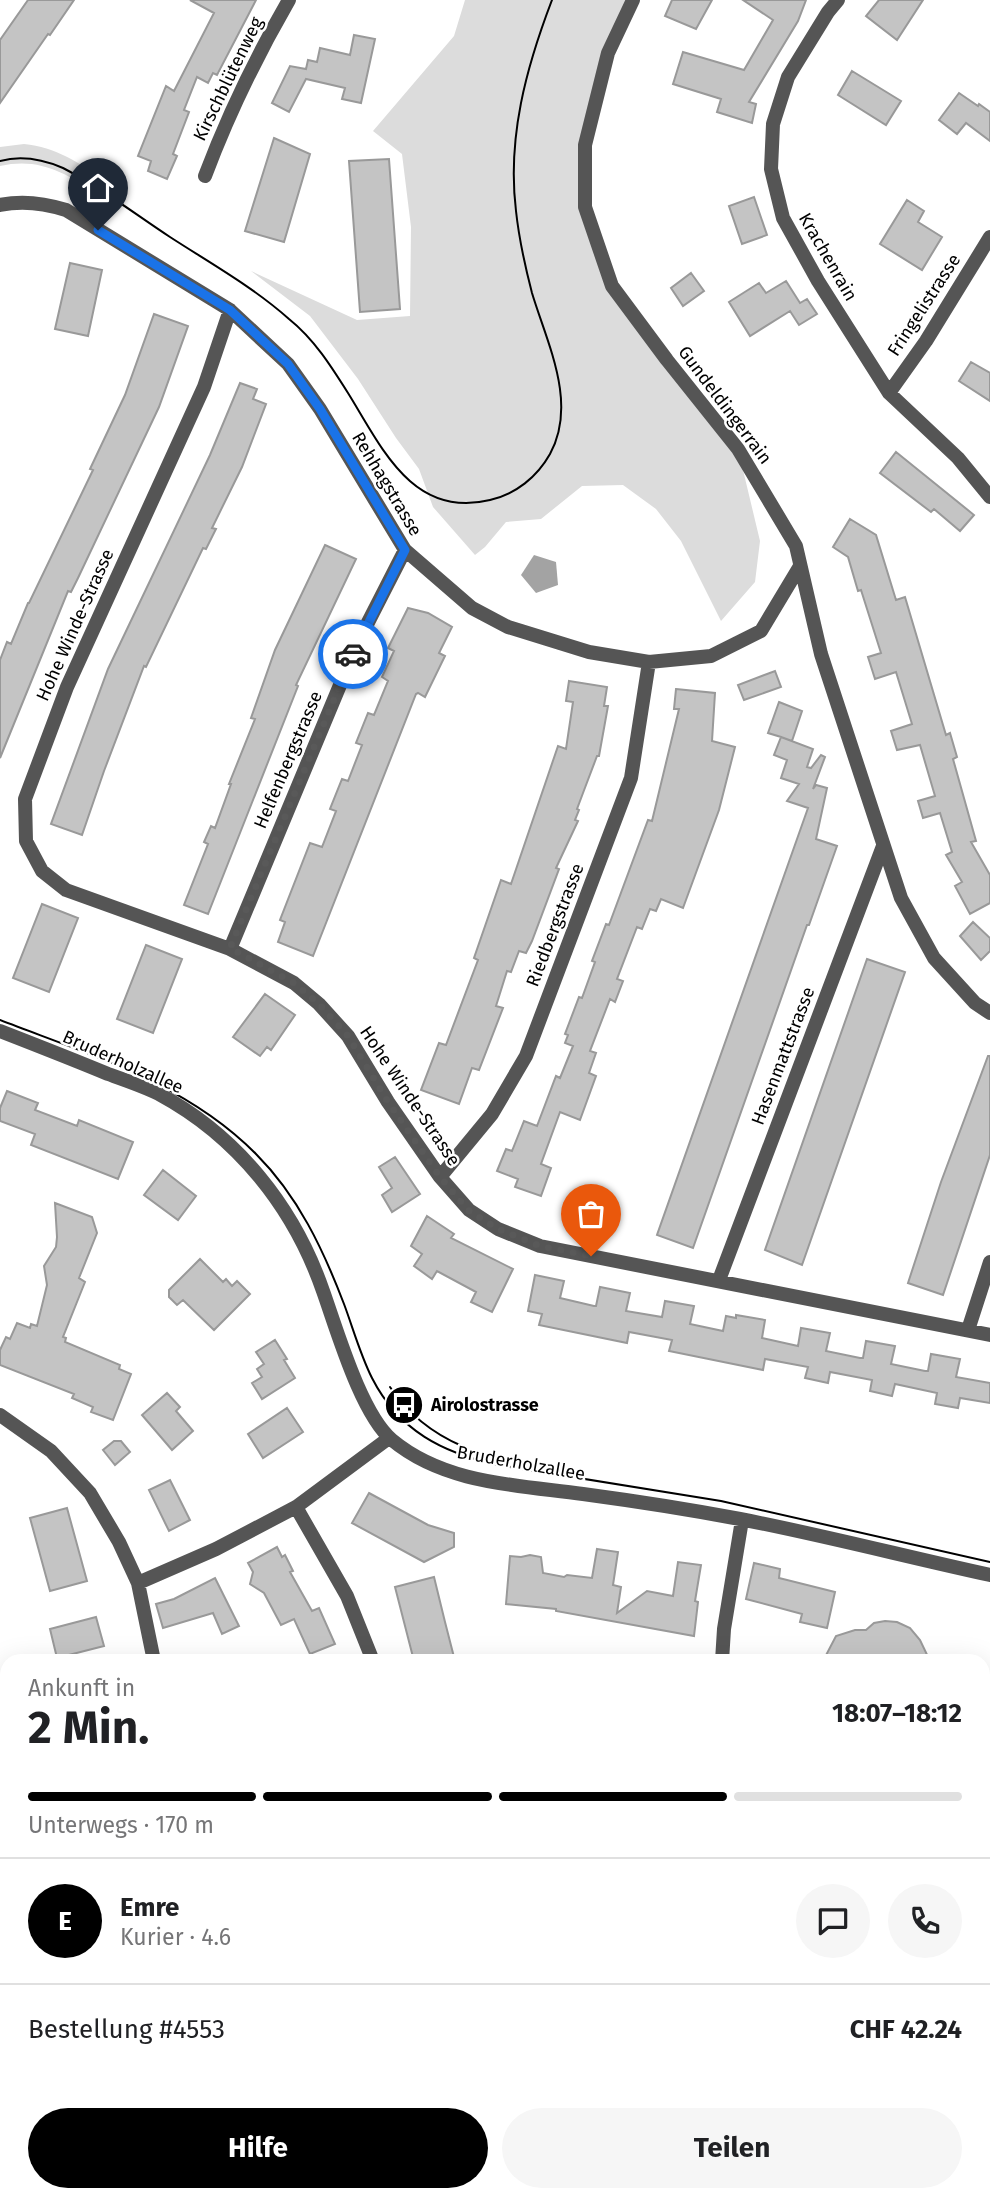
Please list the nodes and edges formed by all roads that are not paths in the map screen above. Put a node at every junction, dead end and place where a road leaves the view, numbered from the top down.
1 (289, 0) edge
2 (633, 0) edge
3 (838, 0) edge
4 (205, 176) dead end
5 (0, 205) edge
6 (990, 237) edge
7 (230, 310) junction
8 (889, 393) junction
9 (990, 497) edge
10 (405, 550) junction
11 (800, 566) junction
12 (649, 662) junction
13 (883, 846) junction
14 (230, 948) junction
15 (990, 1013) edge
16 (0, 1031) edge
17 (440, 1177) junction
18 (990, 1262) edge
19 (719, 1280) junction
20 (968, 1330) junction
21 (990, 1335) edge
22 (0, 1415) edge
23 (389, 1438) junction
24 (296, 1507) junction
25 (742, 1520) junction
26 (990, 1575) edge
27 (138, 1583) junction
28 (153, 1654) edge
29 (370, 1654) edge
30 (722, 1654) edge

1 - 4 street, Kirschblütenweg
2 - 11 street, Gundeldingerrain
3 - 8 street, Krachenrain
5 - 7 street, Rehhagstrasse
6 - 8 street, Fringelistrasse
7 - 10 street, Rehhagstrasse
7 - 14 street, Hohe Winde-Strasse
8 - 9 street, Krachenrain
10 - 12 street, Rehhagstrasse
10 - 14 street, Helfenbergstrasse
11 - 12 street, Rehhagstrasse
11 - 13 street, Gundeldingerrain
12 - 17 street, Riedbergstrasse
13 - 15 street, Gundeldingerrain
13 - 19 street, Hasenmattstrasse
14 - 17 street, Hohe Winde-Strasse
16 - 23 street, Bruderholzallee
17 - 19 street, Hohe Winde-Strasse
18 - 20 street
19 - 20 street, Hohe Winde-Strasse
20 - 21 street, Hohe Winde-Strasse
22 - 27 street
23 - 24 street
23 - 25 street, Bruderholzallee
24 - 27 street
24 - 29 street
25 - 26 street, Bruderholzallee
25 - 30 street
27 - 28 street

